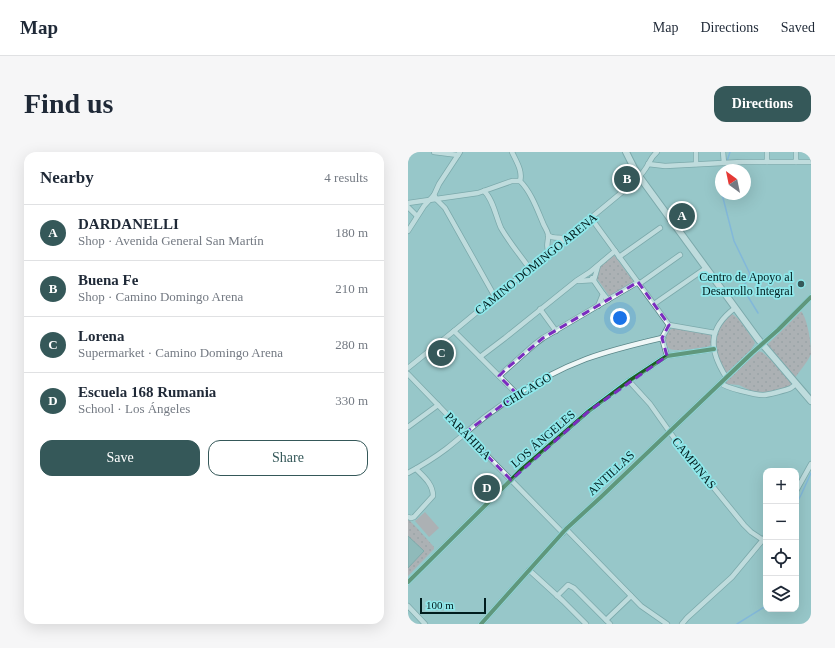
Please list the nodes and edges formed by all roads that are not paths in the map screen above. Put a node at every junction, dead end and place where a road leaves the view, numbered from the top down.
1 (434, 152) edge
2 (512, 152) edge
3 (626, 152) edge
4 (656, 152) edge
5 (696, 152) edge
6 (723, 152) edge
7 (767, 152) edge
8 (796, 152) edge
9 (459, 154) edge
10 (767, 162) junction
11 (796, 162) junction
12 (811, 162) edge
13 (724, 163) junction
14 (648, 164) junction
15 (696, 164) junction
16 (639, 176) junction
17 (520, 181) junction
18 (484, 191) junction
19 (436, 197) junction
20 (429, 201) junction
21 (408, 203) edge
22 (408, 207) edge
23 (417, 216) junction
24 (591, 218) junction
25 (660, 228) dead end
26 (408, 231) edge
27 (548, 235) junction
28 (567, 239) junction
29 (615, 251) junction
30 (549, 253) junction
31 (680, 255) dead end
32 (619, 257) junction
33 (598, 266) junction
34 (706, 268) junction
35 (530, 269) junction
36 (589, 273) junction
37 (594, 280) junction
38 (576, 282) junction
39 (638, 283) junction
40 (602, 294) junction
41 (495, 297) junction
42 (811, 297) edge
43 (608, 300) junction
44 (654, 304) junction
45 (598, 306) junction
46 (735, 308) junction
47 (540, 309) junction
48 (669, 325) junction
49 (454, 331) junction
50 (556, 331) junction
51 (715, 333) junction
52 (662, 338) junction
53 (762, 344) junction
54 (714, 349) junction
55 (667, 356) junction
56 (480, 357) junction
57 (408, 368) edge
58 (408, 374) edge
59 (499, 376) junction
60 (726, 377) junction
61 (630, 381) junction
62 (720, 382) junction
63 (796, 384) junction
64 (517, 394) junction
65 (811, 401) edge
66 (438, 405) junction
67 (408, 427) edge
68 (669, 432) junction
69 (465, 433) junction
70 (811, 464) edge
71 (416, 469) junction
72 (408, 474) edge
73 (511, 480) junction
74 (799, 486) edge
75 (410, 517) edge
76 (564, 531) junction
77 (763, 538) edge
78 (763, 539) edge
79 (529, 570) junction
80 (408, 582) edge
81 (557, 596) junction
82 (631, 596) junction
83 (408, 606) edge
84 (608, 622) edge
85 (425, 624) edge
86 (481, 624) edge
87 (586, 624) edge
88 (667, 624) edge
89 (682, 624) edge

1 - 9 street
2 - 17 street
3 - 16 main road
4 - 14 street, CAMINO DOMINGO ARENA
5 - 15 street
6 - 13 street
7 - 10 street
8 - 11 street
9 - 19 street
10 - 11 street
10 - 13 street
11 - 12 street
13 - 15 street
14 - 15 street
14 - 16 street, CAMINO DOMINGO ARENA
16 - 24 street, CAMINO DOMINGO ARENA
16 - 34 main road
17 - 18 street
17 - 27 street
18 - 19 street
18 - 35 street
19 - 20 street
19 - 41 street
20 - 21 street
20 - 23 street
22 - 23 street
23 - 26 street
24 - 28 street, CAMINO DOMINGO ARENA
24 - 29 street
25 - 32 street
27 - 28 street
27 - 30 street
28 - 30 street, CAMINO DOMINGO ARENA
29 - 32 street
29 - 33 street
30 - 35 street, CAMINO DOMINGO ARENA
31 - 39 street
32 - 39 street
33 - 36 street
33 - 37 street
34 - 44 street
34 - 46 main road
35 - 41 street, CAMINO DOMINGO ARENA
36 - 37 street
36 - 38 street
37 - 38 street
37 - 40 street
38 - 47 street
39 - 43 street
39 - 44 street
40 - 43 street
40 - 45 street
41 - 49 street, CAMINO DOMINGO ARENA
42 - 53 street, ANTILLAS
43 - 45 street
44 - 48 street
45 - 50 street
46 - 51 street
46 - 53 main road
47 - 50 street
47 - 56 street
48 - 51 street
48 - 52 street
49 - 56 street
49 - 57 street, CAMINO DOMINGO ARENA
50 - 59 street
51 - 54 street
52 - 55 street
52 - 64 street, CHICAGO
53 - 60 street, ANTILLAS
53 - 63 main road
54 - 55 street, LOS ÁNGELES
54 - 60 street
55 - 61 street, LOS ÁNGELES
56 - 59 street
58 - 66 street, PARAHIBA
59 - 64 street
60 - 62 street, ANTILLAS
61 - 68 street, CAMPINAS
61 - 73 street, LOS ÁNGELES
62 - 63 street
62 - 68 street, ANTILLAS
63 - 65 main road
64 - 69 street, CHICAGO
66 - 67 street
66 - 69 street, PARAHIBA
68 - 76 street, ANTILLAS
68 - 77 street, CAMPINAS
69 - 71 street, CHICAGO
69 - 73 street, PARAHIBA
70 - 74 street
71 - 72 street, CHICAGO
71 - 75 street
73 - 76 street, PARAHIBA
73 - 80 street, LOS ÁNGELES
76 - 79 street, ANTILLAS
76 - 82 street, PARAHIBA
78 - 89 street
79 - 81 street
79 - 86 street, ANTILLAS
81 - 84 street
81 - 87 street
82 - 84 street
82 - 88 street, PARAHIBA
83 - 85 street

